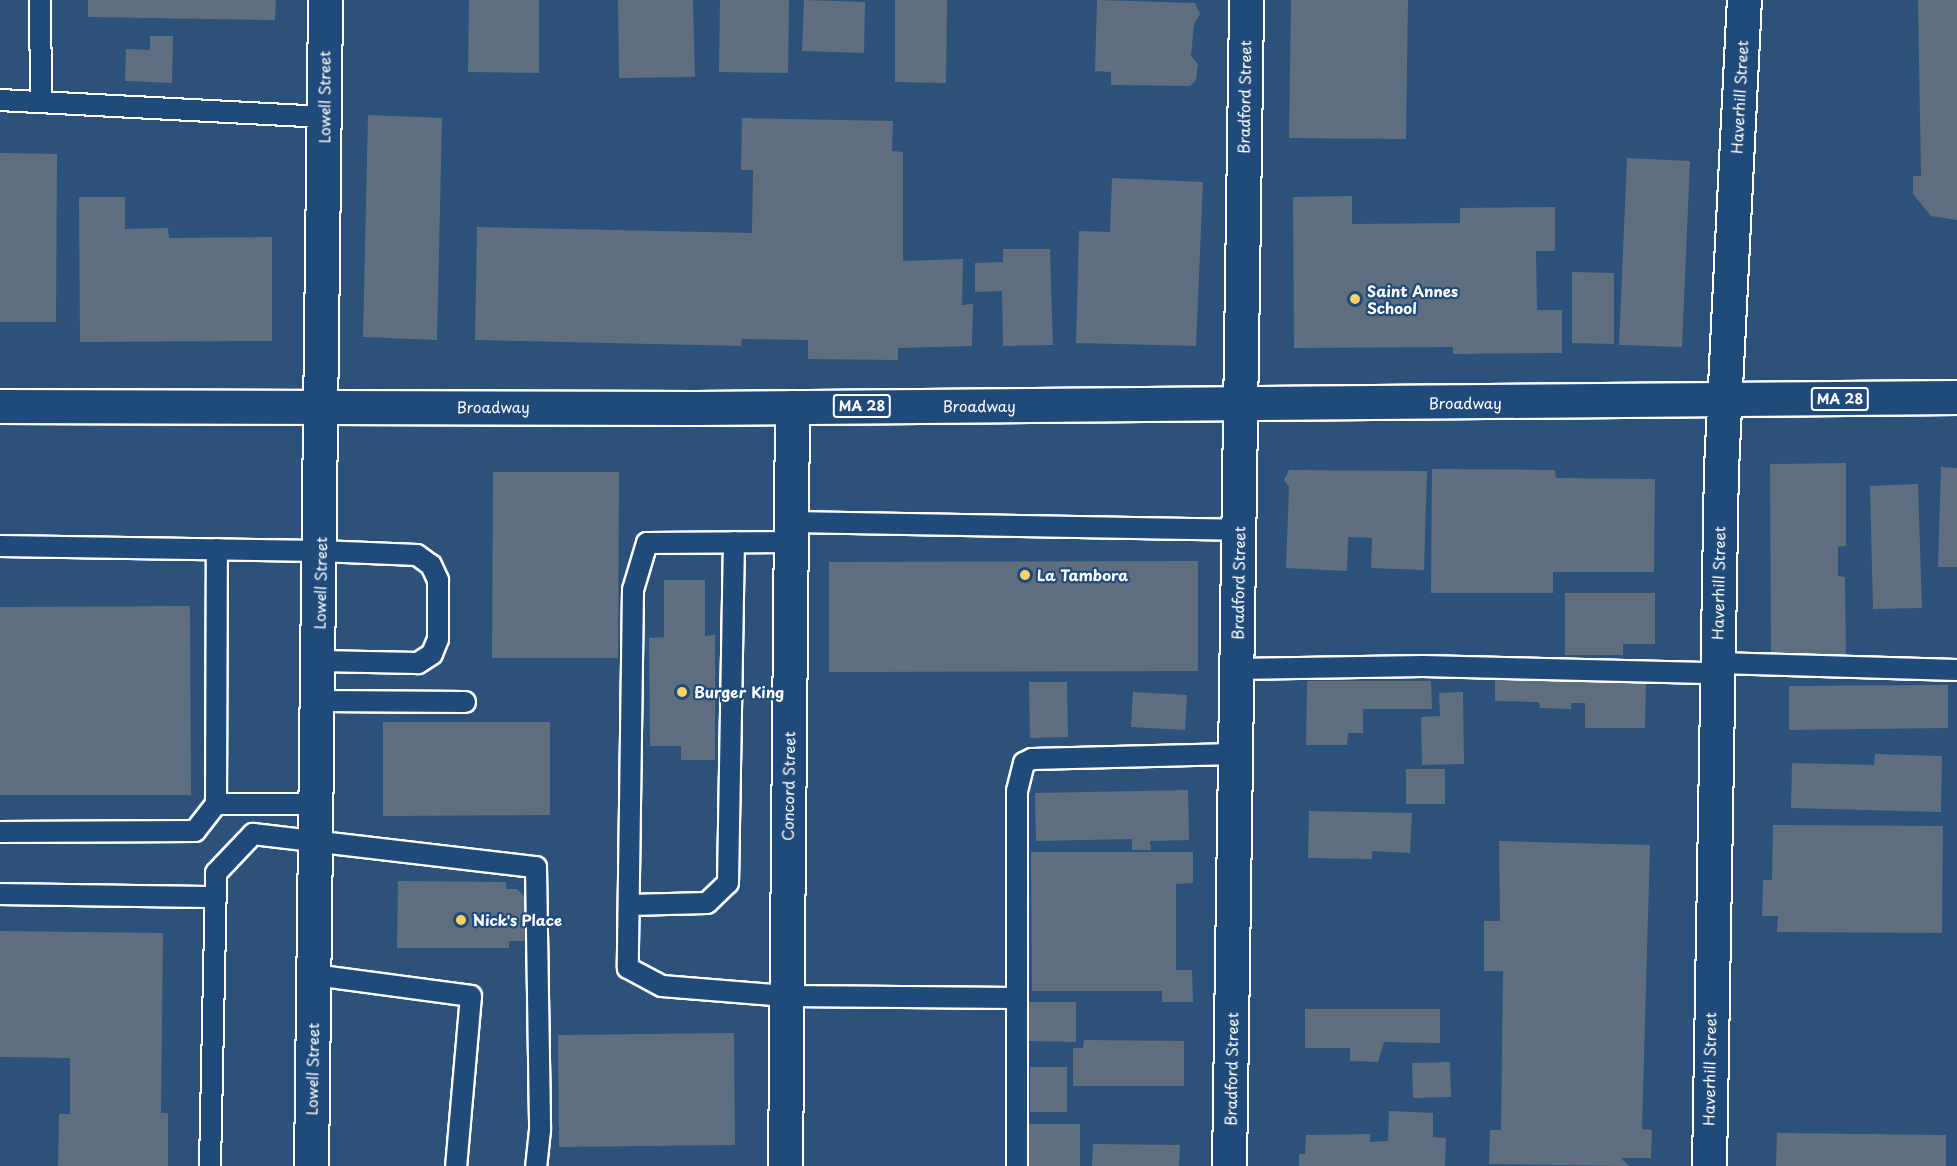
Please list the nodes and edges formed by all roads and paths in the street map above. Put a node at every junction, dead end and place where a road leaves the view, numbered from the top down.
1 (40, 0) edge
2 (325, 0) edge
3 (1246, 0) edge
4 (1744, 0) edge
5 (0, 100) edge
6 (41, 102) junction
7 (324, 117) junction
8 (1957, 397) edge
9 (1724, 400) junction
10 (1240, 404) junction
11 (0, 406) edge
12 (322, 407) junction
13 (792, 407) junction
14 (1238, 530) junction
15 (791, 532) junction
16 (734, 542) junction
17 (0, 546) edge
18 (217, 549) junction
19 (320, 551) junction
20 (318, 661) junction
21 (1717, 668) junction
22 (1236, 669) junction
23 (1957, 670) edge
24 (318, 701) junction
25 (465, 702) dead end
26 (1235, 754) junction
27 (216, 804) junction
28 (316, 804) junction
29 (0, 832) edge
30 (316, 843) junction
31 (0, 894) edge
32 (214, 897) junction
33 (629, 905) junction
34 (314, 975) junction
35 (786, 996) junction
36 (1016, 999) junction
37 (210, 1166) edge
38 (311, 1166) edge
39 (456, 1166) edge
40 (536, 1166) edge
41 (784, 1166) edge
42 (1017, 1166) edge
43 (1229, 1166) edge
44 (1709, 1166) edge

1 - 6 lane
2 - 7 street, Lowell Street
3 - 10 street, Bradford Street
4 - 9 street, Haverhill Street
5 - 6 lane
6 - 7 lane
7 - 12 street, Lowell Street
8 - 9 street, Broadway / MA 28
9 - 10 street, Broadway / MA 28
9 - 21 street, Haverhill Street
10 - 13 street, Broadway / MA 28
10 - 14 street, Bradford Street
11 - 12 street, Broadway / MA 28
12 - 13 street, Broadway / MA 28
12 - 19 street, Lowell Street
13 - 15 street, Concord Street
14 - 15 lane
14 - 22 street, Bradford Street
15 - 16 lane
15 - 35 street, Concord Street
16 - 33 lane
16 - 33 lane
17 - 18 lane
18 - 19 lane
18 - 27 lane
19 - 20 street, Lowell Street
19 - 20 lane
20 - 24 street, Lowell Street
21 - 22 lane
21 - 23 lane
21 - 44 street, Haverhill Street
22 - 26 street, Bradford Street
24 - 25 lane
24 - 28 street, Lowell Street
26 - 36 lane
26 - 43 street, Bradford Street
27 - 28 lane
27 - 29 lane
28 - 30 street, Lowell Street
30 - 32 lane
30 - 34 street, Lowell Street
30 - 40 lane
31 - 32 lane
32 - 37 lane
33 - 35 lane
34 - 38 street, Lowell Street
34 - 39 lane
35 - 36 lane
35 - 41 street, Concord Street
36 - 42 lane

